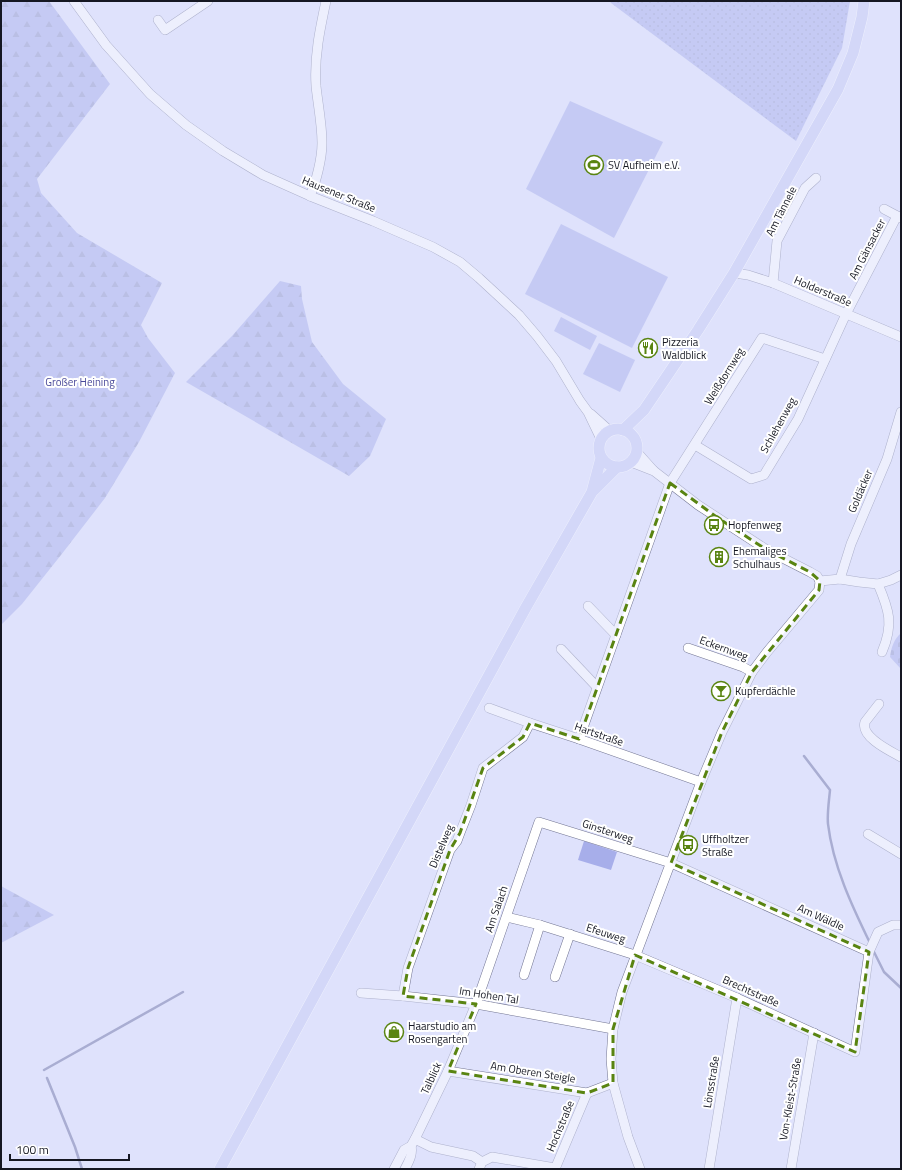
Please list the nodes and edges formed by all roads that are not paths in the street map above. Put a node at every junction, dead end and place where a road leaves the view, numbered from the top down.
1 (74, 1) edge
2 (208, 1) edge
3 (326, 1) edge
4 (864, 1) edge
5 (158, 20) dead end
6 (816, 178) dead end
7 (310, 196) junction
8 (884, 209) dead end
9 (899, 217) edge
10 (734, 273) junction
11 (773, 283) junction
12 (846, 314) junction
13 (901, 337) edge
14 (825, 359) junction
15 (644, 410) junction
16 (588, 412) junction
17 (901, 412) edge
18 (623, 430) junction
19 (610, 431) junction
20 (634, 438) junction
21 (601, 439) junction
22 (695, 445) junction
23 (636, 450) junction
24 (601, 458) junction
25 (631, 462) junction
26 (617, 467) junction
27 (654, 471) junction
28 (670, 483) junction
29 (592, 492) junction
30 (901, 576) edge
31 (840, 579) junction
32 (820, 581) junction
33 (878, 584) junction
34 (588, 606) dead end
35 (616, 635) junction
36 (688, 648) dead end
37 (561, 649) dead end
38 (882, 652) dead end
39 (752, 672) junction
40 (598, 687) junction
41 (879, 704) dead end
42 (489, 708) dead end
43 (530, 723) junction
44 (579, 739) junction
45 (901, 757) edge
46 (701, 782) junction
47 (539, 822) joint
48 (868, 834) dead end
49 (901, 854) edge
50 (671, 863) junction
51 (506, 917) junction
52 (540, 925) junction
53 (901, 925) edge
54 (570, 934) junction
55 (869, 952) junction
56 (635, 955) junction
57 (524, 975) dead end
58 (555, 977) dead end
59 (361, 993) dead end
60 (402, 996) junction
61 (738, 998) junction
62 (476, 1004) junction
63 (613, 1029) junction
64 (814, 1033) junction
65 (448, 1071) junction
66 (613, 1083) junction
67 (587, 1093) junction
68 (413, 1143) junction
69 (481, 1166) edge
70 (555, 1168) edge
71 (220, 1169) edge
72 (394, 1169) edge
73 (406, 1169) edge
74 (640, 1169) edge
75 (709, 1169) edge
76 (791, 1169) edge

1 - 7 street, Hausener Straße
2 - 5 street
3 - 7 street
4 - 10 main road
6 - 11 street, Am Tännele
7 - 16 street, Hausener Straße
8 - 9 street, Am Gänsacker
9 - 12 street, Am Gänsacker
10 - 11 street, Holderstraße
10 - 15 main road
11 - 12 street, Holderstraße
12 - 13 street, Holderstraße
12 - 14 street, Schlehenweg
14 - 22 street, Weißdornweg
14 - 22 street, Schlehenweg
15 - 18 main road
15 - 20 main road
16 - 19 street, Hausener Straße
16 - 21 street, Hausener Straße
17 - 31 street, Goldäcker
18 - 19 main road
18 - 20 main road
19 - 21 main road
20 - 23 main road
21 - 24 main road
22 - 28 street, Weißdornweg
23 - 25 main road
23 - 27 street
24 - 26 main road
24 - 29 main road
25 - 26 main road
25 - 27 street
26 - 29 main road
27 - 28 street
28 - 32 street
28 - 35 street
29 - 71 main road
30 - 33 street
31 - 32 street
31 - 33 street
32 - 39 street
33 - 38 street
34 - 35 street
35 - 40 street
36 - 39 street, Eckernweg
37 - 40 street
39 - 46 street
40 - 44 street
41 - 45 street
42 - 43 street, Hartstraße
43 - 44 street, Hartstraße
43 - 60 street, Distelweg
44 - 46 street, Hartstraße
46 - 50 street
47 - 50 street, Ginsterweg
47 - 51 street, Am Salach
48 - 49 street
50 - 55 street, Am Wäldle
50 - 56 street
51 - 52 street, Efeuweg
51 - 62 street, Am Salach
52 - 54 street, Efeuweg
52 - 57 street
53 - 55 street
54 - 56 street, Efeuweg
54 - 58 street, Efeuweg
55 - 64 street, Brechtstraße
56 - 61 street, Brechtstraße
56 - 63 street
59 - 60 street, Im Hohen Tal
60 - 62 street, Im Hohen Tal
61 - 64 street, Brechtstraße
61 - 75 street, Lönsstraße
62 - 63 street, Im Hohen Tal
62 - 65 street, Talblick
63 - 66 street
64 - 76 street, Von-Kleist-Straße
65 - 67 street, Am Oberen Steigle
65 - 68 street, Talblick
66 - 67 street, Am Oberen Steigle
66 - 74 street
67 - 70 street, Hochstraße
68 - 69 street
68 - 72 street, Talblick
68 - 73 street, Talblick
69 - 70 street

